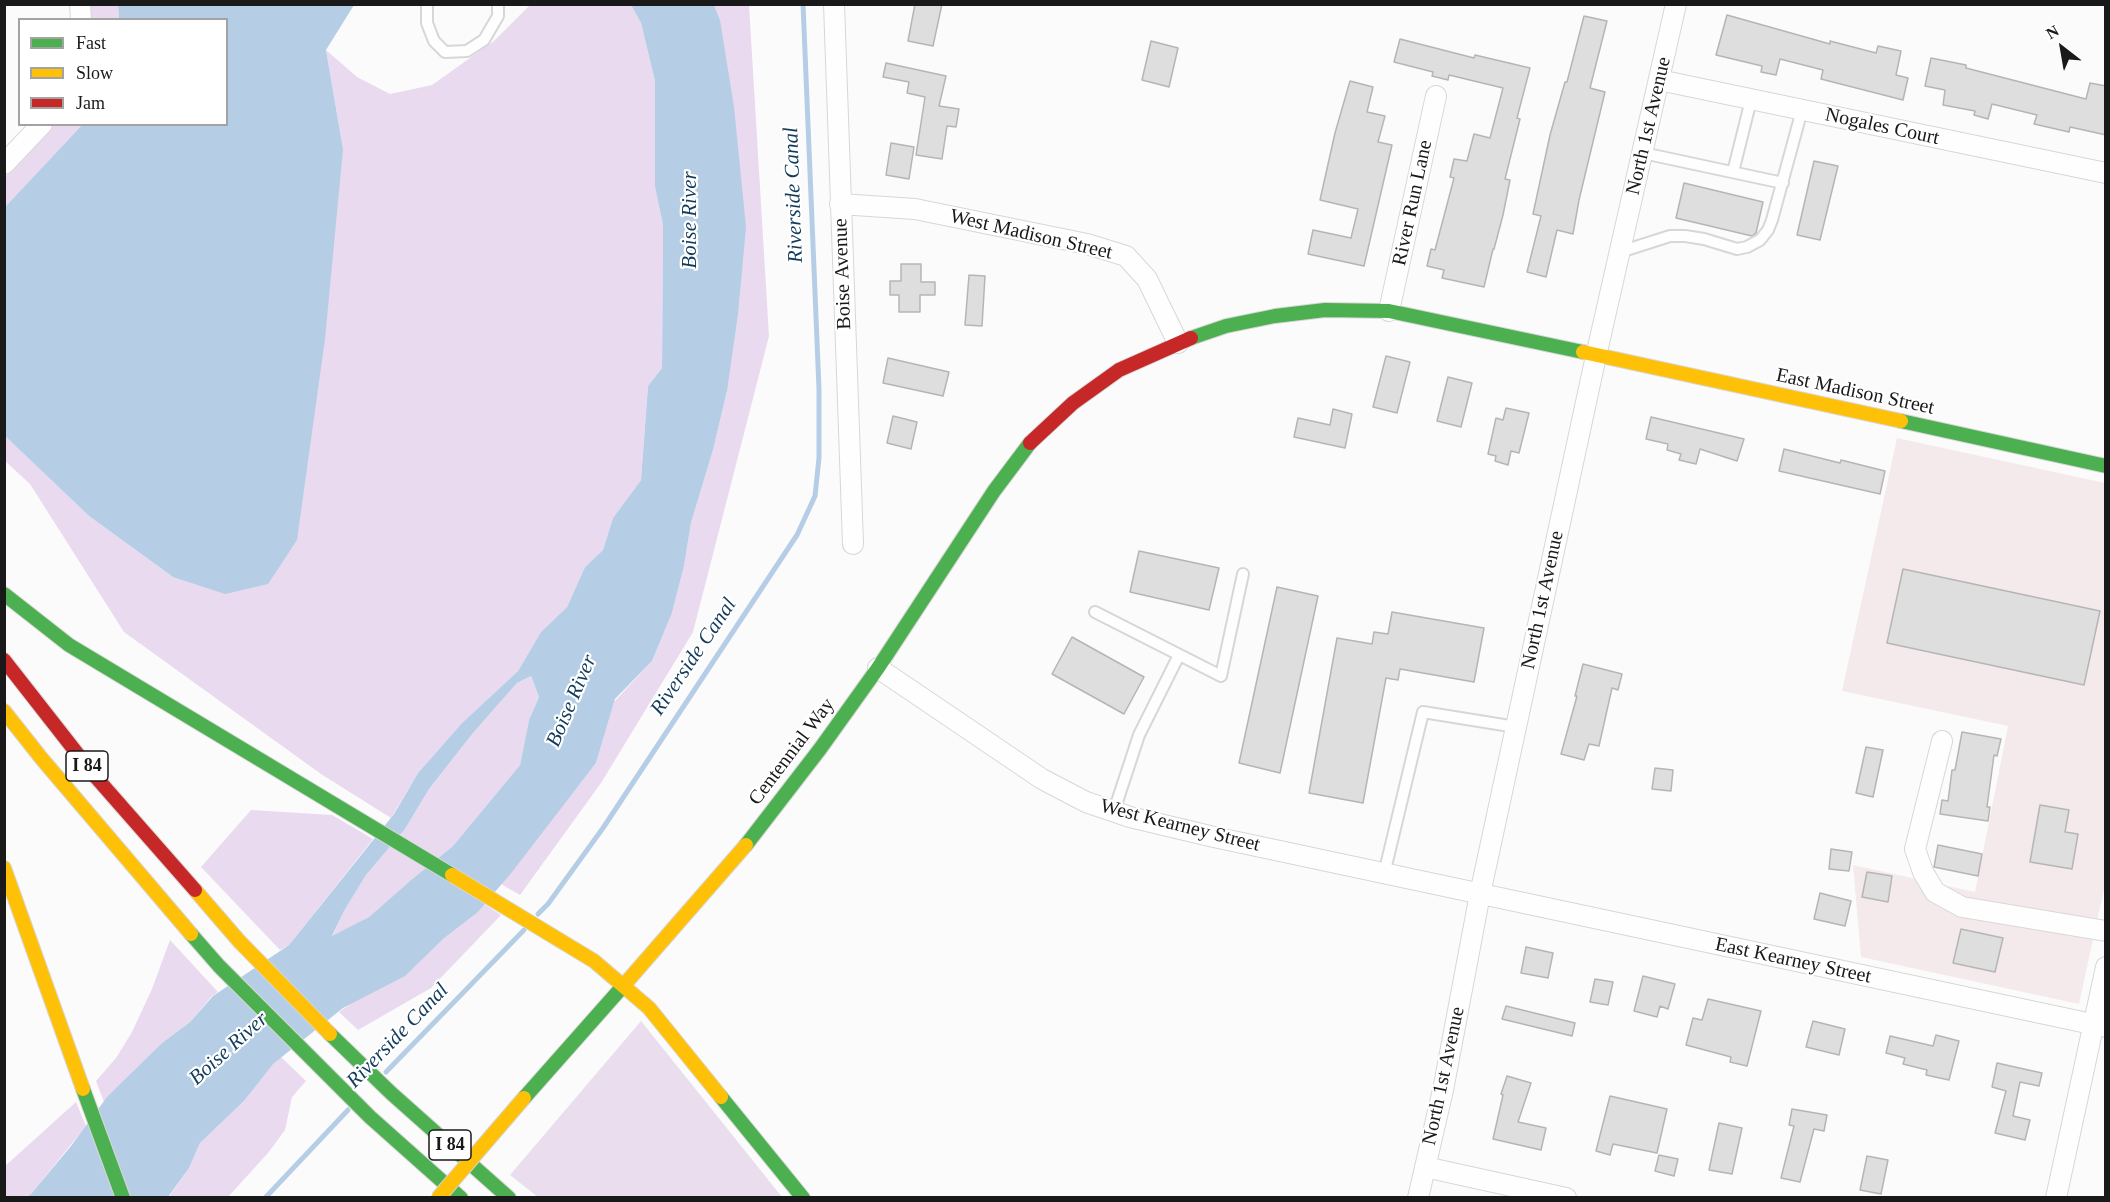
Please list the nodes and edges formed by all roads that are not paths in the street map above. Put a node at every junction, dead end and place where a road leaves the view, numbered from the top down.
1 (427, 4) edge
2 (498, 4) edge
3 (834, 4) edge
4 (1676, 4) edge
5 (1659, 80) junction
6 (1436, 96) dead end
7 (1751, 100) junction
8 (1802, 110) junction
9 (40, 126) edge
10 (1643, 153) junction
11 (4, 164) edge
12 (1733, 172) junction
13 (2106, 173) edge
14 (1783, 183) junction
15 (840, 204) junction
16 (1620, 252) junction
17 (1389, 311) junction
18 (1178, 343) junction
19 (1596, 356) junction
20 (2106, 466) edge
21 (853, 544) dead end
22 (1243, 574) dead end
23 (4, 594) edge
24 (1095, 612) dead end
25 (1179, 655) junction
26 (4, 660) edge
27 (878, 668) junction
28 (4, 711) edge
29 (1516, 727) junction
30 (1942, 741) dead end
31 (1114, 811) junction
32 (4, 868) edge
33 (1384, 874) junction
34 (1480, 894) junction
35 (2106, 930) edge
36 (2106, 967) edge
37 (624, 985) junction
38 (2100, 1026) edge
39 (1425, 1167) junction
40 (123, 1197) edge
41 (438, 1197) edge
42 (461, 1197) edge
43 (509, 1197) edge
44 (803, 1197) edge
45 (1418, 1197) edge
46 (1566, 1197) edge
47 (2056, 1197) edge

1 - 2 lane
3 - 15 street, Boise Avenue
4 - 5 street, North 1st Avenue
5 - 7 street, Nogales Court
5 - 10 street, North 1st Avenue
6 - 17 street, River Run Lane
7 - 8 street, Nogales Court
7 - 12 lane
8 - 13 street, Nogales Court
8 - 14 lane
9 - 11 street
10 - 12 lane
10 - 16 street, North 1st Avenue
12 - 14 lane
14 - 16 lane
15 - 18 street, West Madison Street
15 - 21 street, Boise Avenue
16 - 19 street, North 1st Avenue
17 - 18 main road
17 - 19 main road
18 - 27 main road, Centennial Way
19 - 20 main road, East Madison Street
19 - 29 street, North 1st Avenue
22 - 25 lane
23 - 37 main road
24 - 25 lane
25 - 31 lane
26 - 43 main road, I 84
27 - 31 street, West Kearney Street
27 - 37 main road, Centennial Way
28 - 42 main road, I 84
29 - 33 lane
29 - 34 street, North 1st Avenue
30 - 35 street
31 - 33 street, West Kearney Street
32 - 40 main road
33 - 34 street, West Kearney Street
34 - 38 street, East Kearney Street
34 - 39 street, North 1st Avenue
36 - 38 street
37 - 41 main road, Centennial Way, bridge
37 - 44 main road
38 - 47 street
39 - 45 street, North 1st Avenue
39 - 46 street

